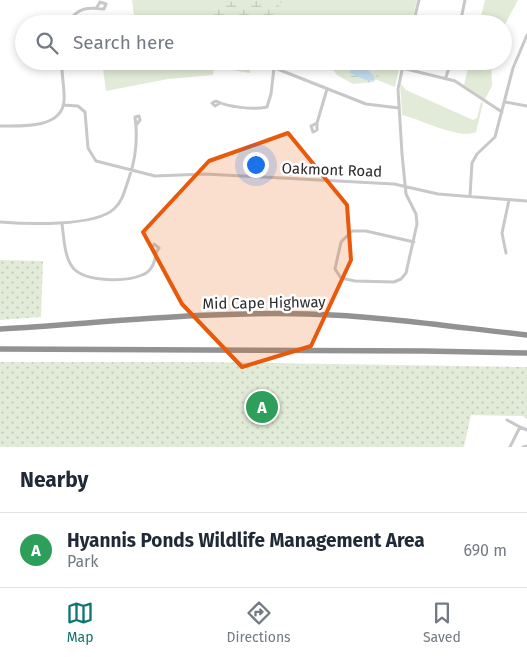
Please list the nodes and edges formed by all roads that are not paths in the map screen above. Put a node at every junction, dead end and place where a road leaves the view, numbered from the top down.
1 (419, 0) edge
2 (465, 0) edge
3 (97, 7) dead end
4 (76, 15) edge
5 (415, 15) edge
6 (462, 15) edge
7 (527, 35) edge
8 (62, 70) edge
9 (274, 70) edge
10 (279, 70) edge
11 (402, 70) edge
12 (411, 70) edge
13 (448, 70) edge
14 (446, 78) junction
15 (327, 89) junction
16 (505, 102) junction
17 (220, 103) dead end
18 (63, 105) junction
19 (527, 106) edge
20 (399, 108) junction
21 (502, 112) junction
22 (317, 123) dead end
23 (137, 124) dead end
24 (0, 126) edge
25 (132, 169) junction
26 (405, 186) junction
27 (470, 196) junction
28 (509, 200) junction
29 (527, 201) edge
30 (0, 222) edge
31 (62, 224) junction
32 (414, 242) junction
33 (156, 253) dead end
34 (506, 253) dead end
35 (0, 329) edge
36 (527, 335) edge
37 (0, 349) edge
38 (527, 354) edge
39 (507, 420) dead end
40 (520, 427) junction
41 (527, 430) edge
42 (510, 447) edge

1 - 5 street
2 - 6 street
3 - 4 street
7 - 16 street
8 - 18 street
9 - 17 street
10 - 15 street
11 - 20 street
12 - 14 street
13 - 14 street
14 - 21 street
15 - 20 street
15 - 22 street
16 - 19 street
16 - 21 street
18 - 24 street
18 - 25 street, Oakmont Road
20 - 26 street
21 - 27 street
23 - 25 street
25 - 26 street, Oakmont Road
25 - 31 street
26 - 27 street, Oakmont Road
26 - 32 street
27 - 28 street, Oakmont Road
28 - 29 street, Oakmont Road
28 - 34 street
30 - 31 street
31 - 33 street
32 - 32 street
35 - 36 highway, Mid Cape Highway
37 - 38 highway
39 - 40 street
40 - 41 street
40 - 42 street

